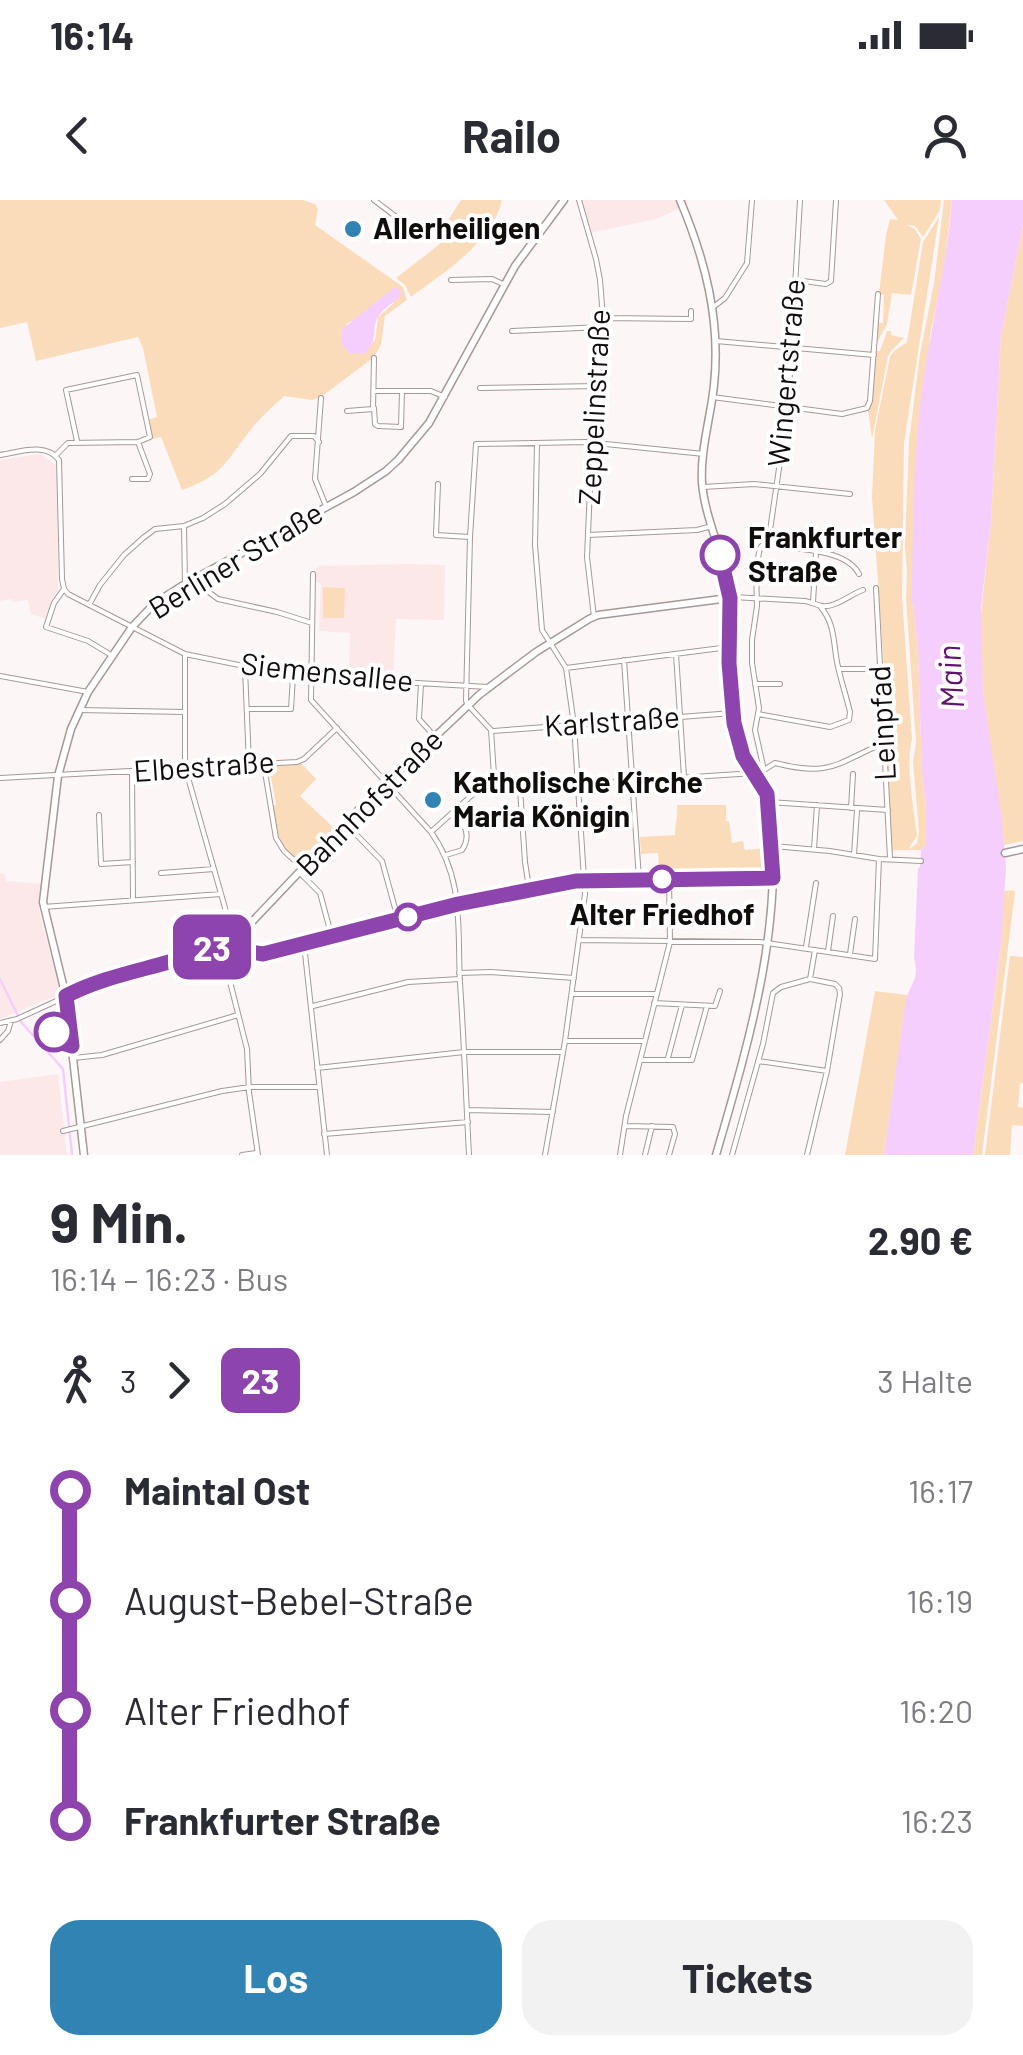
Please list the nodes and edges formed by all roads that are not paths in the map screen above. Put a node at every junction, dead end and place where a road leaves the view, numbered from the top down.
1 (374, 200) edge
2 (564, 200) edge
3 (579, 200) edge
4 (680, 200) edge
5 (752, 200) edge
6 (800, 200) edge
7 (836, 200) edge
8 (400, 219) dead end
9 (451, 280) dead end
10 (796, 280) junction
11 (505, 284) junction
12 (878, 294) dead end
13 (712, 308) junction
14 (691, 311) dead end
15 (603, 318) junction
16 (602, 327) junction
17 (512, 330) dead end
18 (716, 342) junction
19 (792, 348) junction
20 (874, 355) junction
21 (374, 358) dead end
22 (598, 386) junction
23 (480, 388) dead end
24 (402, 391) junction
25 (375, 392) junction
26 (444, 396) junction
27 (712, 397) junction
28 (322, 398) dead end
29 (788, 406) junction
30 (374, 408) junction
31 (347, 412) dead end
32 (77, 442) junction
33 (138, 442) junction
34 (318, 442) junction
35 (592, 442) junction
36 (536, 443) junction
37 (56, 454) junction
38 (704, 454) junction
39 (0, 455) edge
40 (132, 479) dead end
41 (438, 484) dead end
42 (777, 486) junction
43 (703, 487) junction
44 (850, 494) dead end
45 (327, 506) junction
46 (184, 526) junction
47 (713, 526) junction
48 (588, 535) junction
49 (470, 537) junction
50 (765, 545) junction
51 (816, 552) junction
52 (313, 574) dead end
53 (859, 574) dead end
54 (200, 575) junction
55 (185, 584) junction
56 (876, 588) dead end
57 (64, 590) junction
58 (863, 590) dead end
59 (730, 598) junction
60 (757, 598) junction
61 (813, 602) junction
62 (90, 605) junction
63 (820, 606) junction
64 (594, 617) junction
65 (312, 623) junction
66 (132, 627) junction
67 (549, 644) junction
68 (729, 647) junction
69 (185, 654) junction
70 (676, 654) junction
71 (112, 655) junction
72 (624, 660) junction
73 (245, 666) junction
74 (566, 668) junction
75 (839, 669) junction
76 (880, 669) junction
77 (0, 676) edge
78 (293, 676) junction
79 (311, 678) junction
80 (421, 684) junction
81 (755, 684) junction
82 (780, 684) dead end
83 (467, 686) junction
84 (488, 687) junction
85 (88, 692) junction
86 (468, 706) junction
87 (247, 709) junction
88 (79, 710) junction
89 (185, 712) junction
90 (733, 714) junction
91 (758, 714) junction
92 (680, 718) junction
93 (628, 721) junction
94 (574, 725) junction
95 (337, 728) junction
96 (491, 731) junction
97 (435, 737) junction
98 (884, 744) junction
99 (250, 764) junction
100 (263, 764) junction
101 (186, 767) junction
102 (132, 772) junction
103 (759, 773) junction
104 (853, 774) dead end
105 (58, 776) junction
106 (684, 777) junction
107 (0, 778) edge
108 (632, 780) junction
109 (386, 782) junction
110 (578, 785) junction
111 (520, 789) junction
112 (495, 790) junction
113 (769, 802) junction
114 (817, 805) junction
115 (854, 808) junction
116 (888, 810) junction
117 (453, 811) junction
118 (99, 815) dead end
119 (345, 824) junction
120 (431, 832) junction
121 (772, 846) junction
122 (814, 849) junction
123 (1022, 850) edge
124 (1005, 853) dead end
125 (446, 855) junction
126 (854, 855) junction
127 (890, 858) junction
128 (879, 859) junction
129 (921, 861) dead end
130 (133, 862) junction
131 (214, 869) junction
132 (302, 871) junction
133 (161, 874) dead end
134 (773, 878) junction
135 (669, 879) junction
136 (586, 880) junction
137 (639, 880) junction
138 (816, 882) dead end
139 (530, 890) junction
140 (221, 894) junction
141 (133, 900) junction
142 (458, 904) junction
143 (43, 906) junction
144 (833, 916) dead end
145 (855, 919) dead end
146 (398, 920) junction
147 (231, 937) junction
148 (331, 937) junction
149 (579, 940) junction
150 (670, 942) junction
151 (768, 943) junction
152 (304, 944) junction
153 (236, 948) junction
154 (806, 949) junction
155 (815, 950) junction
156 (828, 952) junction
157 (850, 955) junction
158 (460, 976) junction
159 (574, 978) junction
160 (810, 979) junction
161 (720, 991) dead end
162 (572, 994) junction
163 (656, 994) junction
164 (66, 996) junction
165 (654, 1003) junction
166 (682, 1005) junction
167 (707, 1006) junction
168 (311, 1007) junction
169 (240, 1014) junction
170 (17, 1019) junction
171 (0, 1024) edge
172 (0, 1040) edge
173 (565, 1040) junction
174 (645, 1040) junction
175 (464, 1052) junction
176 (563, 1052) junction
177 (74, 1058) junction
178 (640, 1060) junction
179 (668, 1060) junction
180 (758, 1061) junction
181 (317, 1068) junction
182 (827, 1071) junction
183 (250, 1087) junction
184 (319, 1087) junction
185 (467, 1110) junction
186 (553, 1113) junction
187 (468, 1122) junction
188 (624, 1126) junction
189 (652, 1126) junction
190 (81, 1128) junction
191 (63, 1131) dead end
192 (324, 1134) junction
193 (258, 1154) edge
194 (84, 1155) edge
195 (242, 1155) edge
196 (327, 1155) edge
197 (470, 1155) edge
198 (545, 1155) edge
199 (620, 1155) edge
200 (645, 1155) edge
201 (669, 1155) edge
202 (716, 1155) edge
203 (732, 1155) edge
204 (806, 1155) edge

1 - 8 street
2 - 11 street, Berliner Straße
3 - 15 street, Zeppelinstraße
4 - 13 street
5 - 13 street
6 - 10 street, Wingertstraße
7 - 10 street
9 - 11 street
10 - 19 street, Wingertstraße
11 - 26 street, Berliner Straße
12 - 20 street
13 - 18 street
14 - 15 street
15 - 16 street, Zeppelinstraße
16 - 17 street
16 - 22 street, Zeppelinstraße
18 - 19 street
18 - 27 street
19 - 20 street
19 - 29 street, Wingertstraße
20 - 29 street
21 - 25 street
22 - 23 street
22 - 35 street, Zeppelinstraße
24 - 25 street
24 - 26 street
24 - 30 street
25 - 30 street
26 - 45 street, Berliner Straße
27 - 29 street
27 - 38 street
28 - 34 street
29 - 42 street, Wingertstraße
30 - 31 street
32 - 33 street
32 - 33 street
32 - 37 street
33 - 40 street
34 - 45 street
34 - 46 street
35 - 36 street
35 - 38 street
35 - 48 street, Zeppelinstraße
36 - 49 street
36 - 67 street
37 - 39 street
37 - 57 street
38 - 43 street
41 - 49 street
42 - 43 street
42 - 44 street
42 - 50 street, Wingertstraße
43 - 47 street
45 - 54 street, Berliner Straße
46 - 55 street
46 - 62 street
47 - 48 street
47 - 59 street
48 - 64 street, Zeppelinstraße
49 - 83 street
50 - 51 street
50 - 60 street, Wingertstraße
51 - 53 street
51 - 61 street
52 - 65 street
54 - 55 street, Berliner Straße
54 - 65 street
55 - 66 street, Berliner Straße
56 - 76 street, Leinpfad
57 - 62 street, Siemensallee
57 - 71 street
58 - 63 street
59 - 60 street
59 - 64 street, Bahnhofstraße
59 - 68 street
60 - 61 street
60 - 81 street
61 - 63 street
62 - 66 street, Siemensallee
63 - 75 street
64 - 67 street, Bahnhofstraße
65 - 79 street
66 - 69 street, Siemensallee
66 - 71 street, Berliner Straße
67 - 74 street
67 - 84 street, Bahnhofstraße
68 - 70 street
68 - 90 street
69 - 73 street, Siemensallee
69 - 89 street
70 - 72 street
70 - 92 street
71 - 85 street, Berliner Straße
72 - 74 street
72 - 93 street
73 - 78 street, Siemensallee
73 - 87 street
74 - 94 street
75 - 76 street
75 - 91 street
76 - 98 street, Leinpfad
77 - 85 street
78 - 79 street, Siemensallee
78 - 87 street
79 - 80 street, Siemensallee
79 - 95 street
80 - 83 street, Siemensallee
80 - 97 street
81 - 82 street
81 - 91 street
83 - 84 street, Siemensallee
83 - 86 street
84 - 86 street, Bahnhofstraße
85 - 88 street, Berliner Straße
86 - 96 street
86 - 97 street, Bahnhofstraße
87 - 99 street
88 - 89 street
88 - 105 street, Berliner Straße
89 - 101 street
90 - 92 street, Karlstraße
90 - 103 street
91 - 103 street
92 - 93 street, Karlstraße
92 - 106 street
93 - 94 street, Karlstraße
93 - 108 street
94 - 96 street, Karlstraße
94 - 110 street
95 - 100 street, Elbestraße
95 - 109 street
96 - 112 street
97 - 109 street, Bahnhofstraße
98 - 103 street
98 - 116 street, Leinpfad
99 - 100 street, Elbestraße
99 - 101 street, Elbestraße
100 - 132 street
101 - 102 street, Elbestraße
101 - 131 street
102 - 105 street, Elbestraße
102 - 130 street
103 - 106 street
103 - 113 street
104 - 115 street
105 - 107 street, Elbestraße
105 - 143 street, Berliner Straße
106 - 108 street
108 - 110 street
108 - 137 street
109 - 119 street, Bahnhofstraße
109 - 120 street
110 - 111 street
110 - 136 street
111 - 112 street
111 - 139 street
112 - 117 street
113 - 114 street
113 - 121 street
114 - 115 street
114 - 122 street
115 - 116 street
115 - 126 street
116 - 127 street, Leinpfad
117 - 120 street
117 - 125 street
118 - 130 street
119 - 132 street, Bahnhofstraße
119 - 146 street
120 - 125 street
121 - 122 street
121 - 134 street
122 - 126 street
123 - 124 street
125 - 142 street
126 - 128 street
127 - 128 street
127 - 129 street
128 - 157 street
130 - 141 street
131 - 133 street
131 - 140 street
132 - 147 street, Bahnhofstraße
132 - 148 street
134 - 135 street
134 - 151 street
135 - 137 street
135 - 150 street
136 - 137 street
136 - 139 street
136 - 149 street
138 - 154 street
139 - 142 street
140 - 141 street
140 - 147 street
141 - 143 street
142 - 146 street
142 - 158 street
143 - 164 street, Berliner Straße
144 - 156 street
145 - 157 street
146 - 148 street
147 - 153 street
147 - 164 street, Bahnhofstraße
148 - 152 street
149 - 150 street
149 - 159 street
150 - 151 street
150 - 163 street
151 - 154 street
151 - 202 street
152 - 153 street
152 - 168 street
153 - 169 street
154 - 155 street
155 - 156 street
155 - 160 street
156 - 157 street
158 - 159 street
158 - 168 street
158 - 175 street
159 - 162 street
160 - 180 street
160 - 182 street
161 - 167 street
162 - 163 street
162 - 173 street
163 - 165 street
164 - 170 street, Bahnhofstraße
164 - 177 street, Berliner Straße
165 - 166 street
165 - 174 street
166 - 167 street
166 - 179 street
167 - 179 street
168 - 181 street
169 - 177 street
169 - 183 street
170 - 171 street, Bahnhofstraße
170 - 172 street
173 - 174 street
173 - 176 street
174 - 178 street
175 - 176 street
175 - 181 street
175 - 185 street
176 - 186 street
177 - 190 street, Berliner Straße
178 - 179 street
178 - 188 street
180 - 182 street
180 - 203 street
181 - 184 street
182 - 204 street
183 - 184 street
183 - 190 street
183 - 193 street
184 - 192 street
185 - 186 street
185 - 187 street
186 - 198 street
187 - 192 street
187 - 197 street
188 - 189 street
188 - 199 street
189 - 200 street
189 - 201 street
190 - 191 street
190 - 194 street, Berliner Straße
192 - 196 street
193 - 195 street

